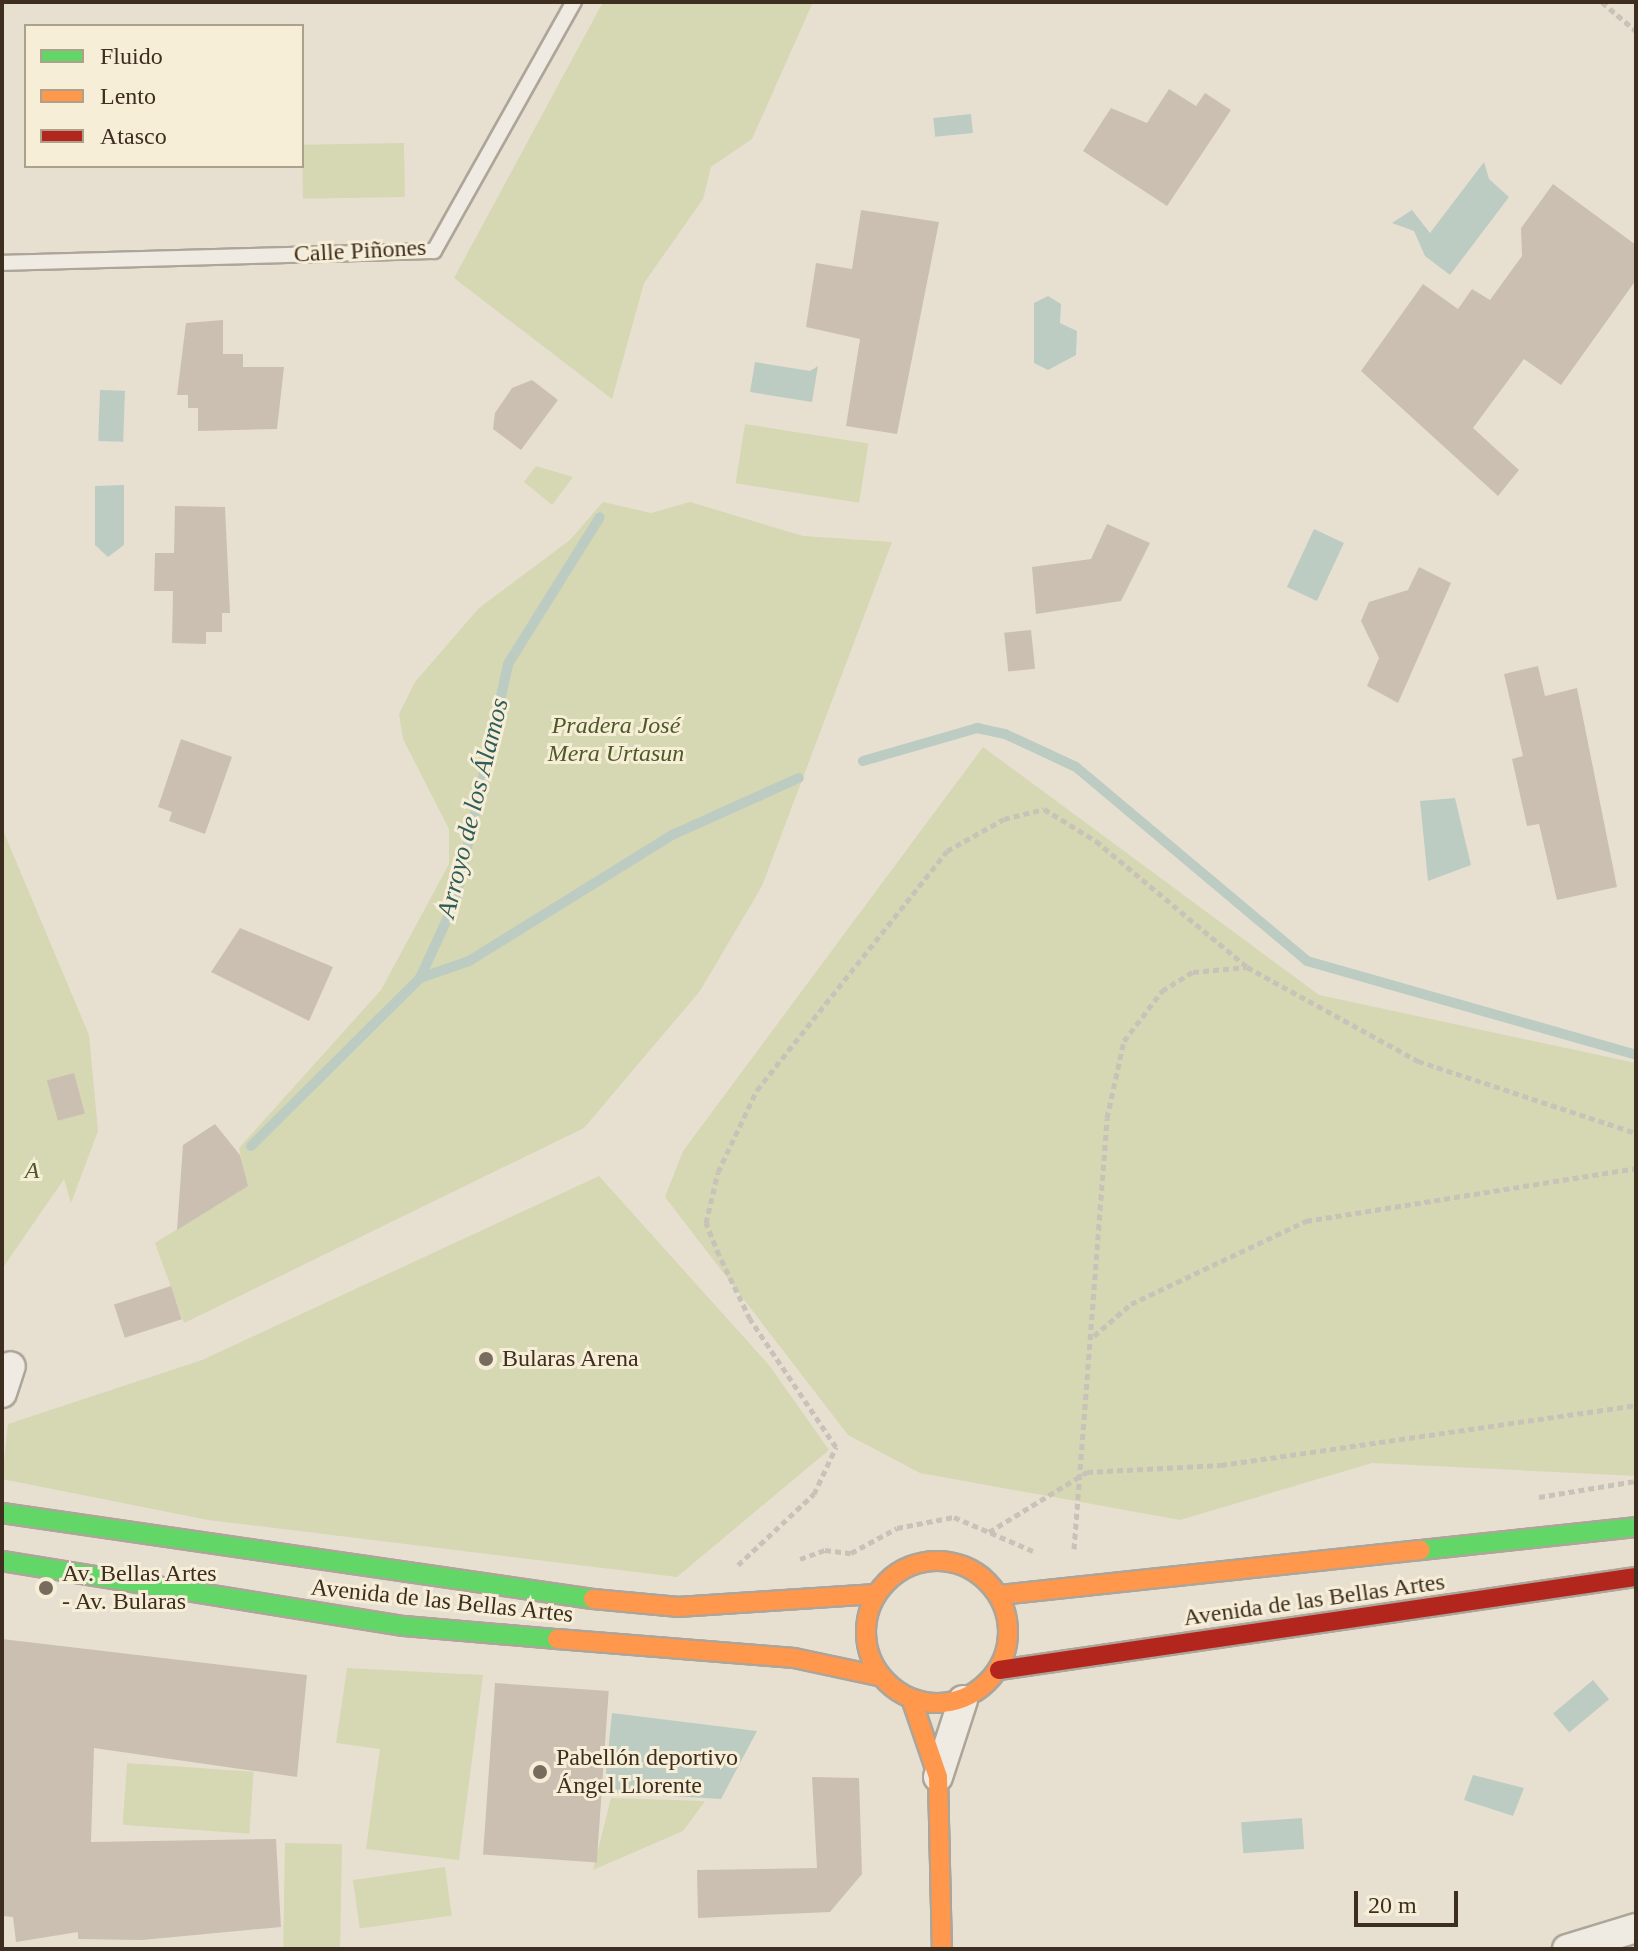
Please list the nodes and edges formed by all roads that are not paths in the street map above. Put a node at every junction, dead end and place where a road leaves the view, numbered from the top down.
1 (574, 2) edge
2 (2, 263) edge
3 (2, 1369) edge
4 (2, 1393) edge
5 (2, 1513) edge
6 (1636, 1527) edge
7 (2, 1561) edge
8 (1636, 1577) edge
9 (875, 1594) junction
10 (1000, 1595) junction
11 (999, 1670) junction
12 (879, 1676) junction
13 (963, 1700) junction
14 (912, 1701) junction
15 (938, 1777) junction
16 (1636, 1928) edge
17 (942, 1949) edge
18 (1567, 1949) edge

1 - 2 lane, Calle Piñones
3 - 4 street
5 - 9 street, Avenida de las Bellas Artes
6 - 10 street, Avenida de las Bellas Artes
7 - 12 street, Avenida de las Bellas Artes
8 - 11 street, Avenida de las Bellas Artes
9 - 10 street
9 - 12 street
10 - 11 street
11 - 13 street
12 - 14 street
13 - 14 street
13 - 15 street
14 - 15 street
15 - 17 street
16 - 18 street

